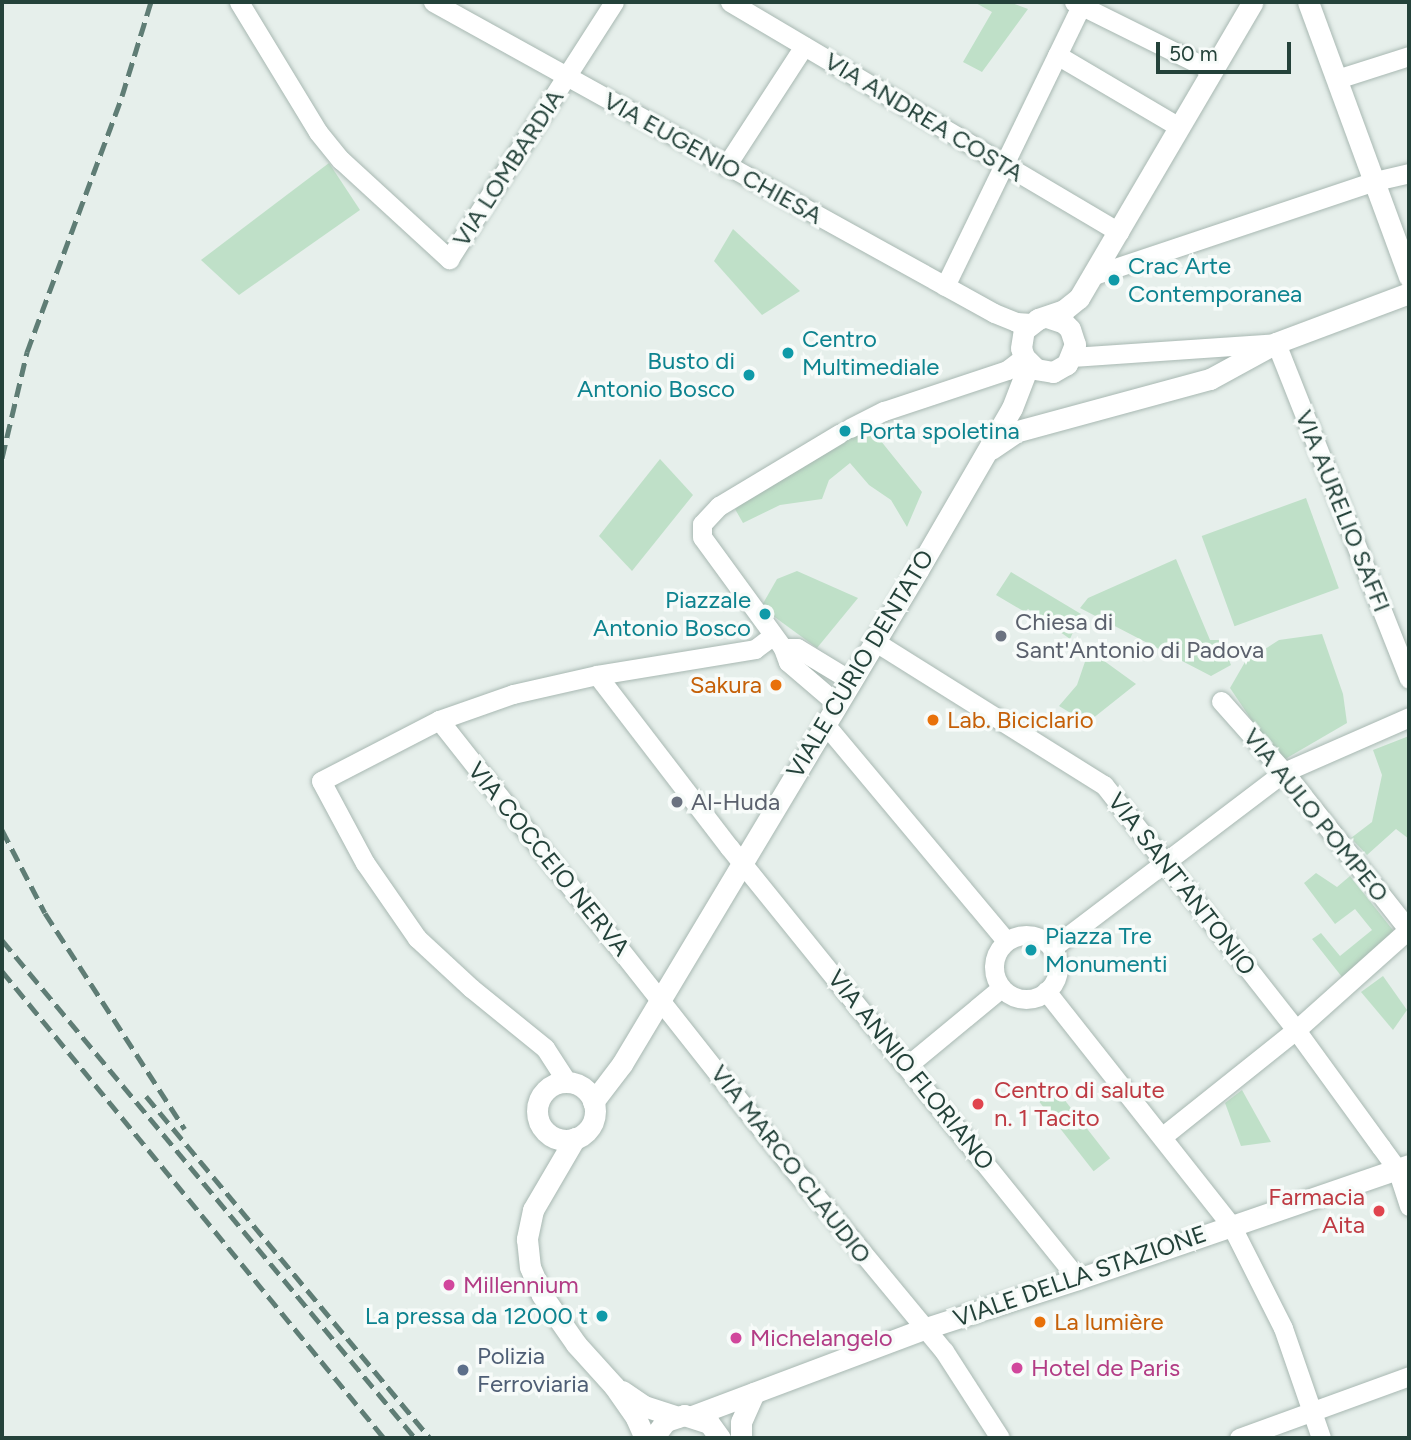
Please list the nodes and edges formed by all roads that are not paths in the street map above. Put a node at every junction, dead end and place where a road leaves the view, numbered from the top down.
1 (239, 2) edge
2 (433, 2) edge
3 (614, 2) edge
4 (730, 2) edge
5 (1254, 2) edge
6 (1077, 4) edge
7 (1308, 4) edge
8 (804, 46) junction
9 (1057, 55) junction
10 (1409, 56) edge
11 (1211, 70) junction
12 (566, 77) junction
13 (1337, 79) junction
14 (1179, 127) junction
15 (1004, 165) junction
16 (726, 166) junction
17 (1409, 173) edge
18 (1375, 181) junction
19 (1119, 232) junction
20 (1094, 275) junction
21 (1409, 276) edge
22 (945, 286) junction
23 (1409, 293) edge
24 (1079, 298) junction
25 (994, 313) junction
26 (1039, 320) junction
27 (1276, 343) junction
28 (1073, 347) junction
29 (1030, 360) junction
30 (987, 452) junction
31 (874, 641) junction
32 (777, 642) junction
33 (597, 675) junction
34 (1409, 679) edge
35 (850, 680) junction
36 (1222, 701) dead end
37 (836, 703) junction
38 (1409, 717) edge
39 (439, 720) junction
40 (824, 723) junction
41 (1284, 772) junction
42 (1166, 861) junction
43 (741, 862) junction
44 (1409, 930) edge
45 (1006, 941) junction
46 (1052, 948) junction
47 (1001, 988) junction
48 (1046, 992) junction
49 (660, 998) junction
50 (1296, 1030) junction
51 (622, 1064) junction
52 (908, 1065) junction
53 (573, 1084) junction
54 (593, 1102) junction
55 (544, 1130) junction
56 (1163, 1136) junction
57 (575, 1138) junction
58 (1403, 1167) edge
59 (548, 1188) junction
60 (1409, 1206) edge
61 (1231, 1225) junction
62 (1078, 1279) junction
63 (923, 1329) junction
64 (1409, 1377) edge
65 (614, 1386) junction
66 (754, 1394) junction
67 (1311, 1411) junction
68 (684, 1416) junction
69 (645, 1438) edge
70 (653, 1438) edge
71 (720, 1438) edge
72 (741, 1438) edge
73 (1000, 1438) edge
74 (1239, 1438) edge
75 (1321, 1438) edge

1 - 12 street, VIA LOMBARDIA
2 - 12 street, VIA EUGENIO CHIESA
3 - 12 street
4 - 8 street, VIA ANDREA COSTA
5 - 11 street
6 - 9 street
6 - 11 street
7 - 13 street
8 - 15 street, VIA ANDREA COSTA
8 - 16 street
9 - 14 street
9 - 15 street
10 - 13 street
11 - 14 street
12 - 16 street, VIA EUGENIO CHIESA
13 - 18 street
14 - 19 street
15 - 19 street, VIA ANDREA COSTA
15 - 22 street
16 - 22 street, VIA EUGENIO CHIESA
17 - 18 street
18 - 20 street
18 - 21 street
19 - 20 street
20 - 24 street
22 - 25 street, VIA EUGENIO CHIESA
23 - 27 street
24 - 26 street
24 - 28 street
25 - 26 street, VIA EUGENIO CHIESA
25 - 29 street, VIA EUGENIO CHIESA
26 - 28 street
26 - 29 street
27 - 28 street
27 - 30 street
27 - 34 street, VIA AURELIO SAFFI
28 - 29 street
29 - 30 street, VIALE CURIO DENTATO
29 - 32 street
30 - 31 street, VIALE CURIO DENTATO
31 - 35 street, VIALE CURIO DENTATO
31 - 42 street, VIA SANT'ANTONIO
32 - 33 street
32 - 35 street
32 - 37 street
33 - 39 street
33 - 43 street, VIA ANNIO FLORIANO
35 - 37 street, VIALE CURIO DENTATO
36 - 41 street, VIA AULO POMPEO
37 - 40 street, VIALE CURIO DENTATO
38 - 41 street
39 - 49 street, VIA COCCEIO NERVA
39 - 53 street
40 - 43 street, VIALE CURIO DENTATO
40 - 45 street
41 - 42 street
41 - 44 street, VIA AULO POMPEO
42 - 46 street
42 - 50 street, VIA SANT'ANTONIO
43 - 49 street, VIALE CURIO DENTATO
43 - 52 street, VIA ANNIO FLORIANO
44 - 50 street
45 - 46 street
45 - 47 street
46 - 48 street
47 - 48 street
47 - 52 street
48 - 56 street
49 - 51 street, VIALE CURIO DENTATO
49 - 63 street, VIA MARCO CLAUDIO
50 - 56 street
50 - 58 street, VIA SANT'ANTONIO
51 - 53 street
51 - 54 street, VIALE CURIO DENTATO
52 - 62 street, VIA ANNIO FLORIANO
53 - 54 street
53 - 55 street
54 - 57 street, VIALE CURIO DENTATO
55 - 57 street
55 - 59 street
56 - 61 street
57 - 59 street, VIALE CURIO DENTATO
58 - 60 street, VIA SANT'ANTONIO
58 - 61 street, VIALE DELLA STAZIONE
59 - 65 street, VIALE CURIO DENTATO
61 - 62 street, VIALE DELLA STAZIONE
61 - 67 street
62 - 63 street, VIALE DELLA STAZIONE
63 - 66 street, VIALE DELLA STAZIONE
63 - 73 street, VIA MARCO CLAUDIO
64 - 67 street
65 - 68 street
65 - 69 street
66 - 68 street, VIALE DELLA STAZIONE
66 - 72 street
67 - 74 street
67 - 75 street
68 - 70 street
68 - 71 street

